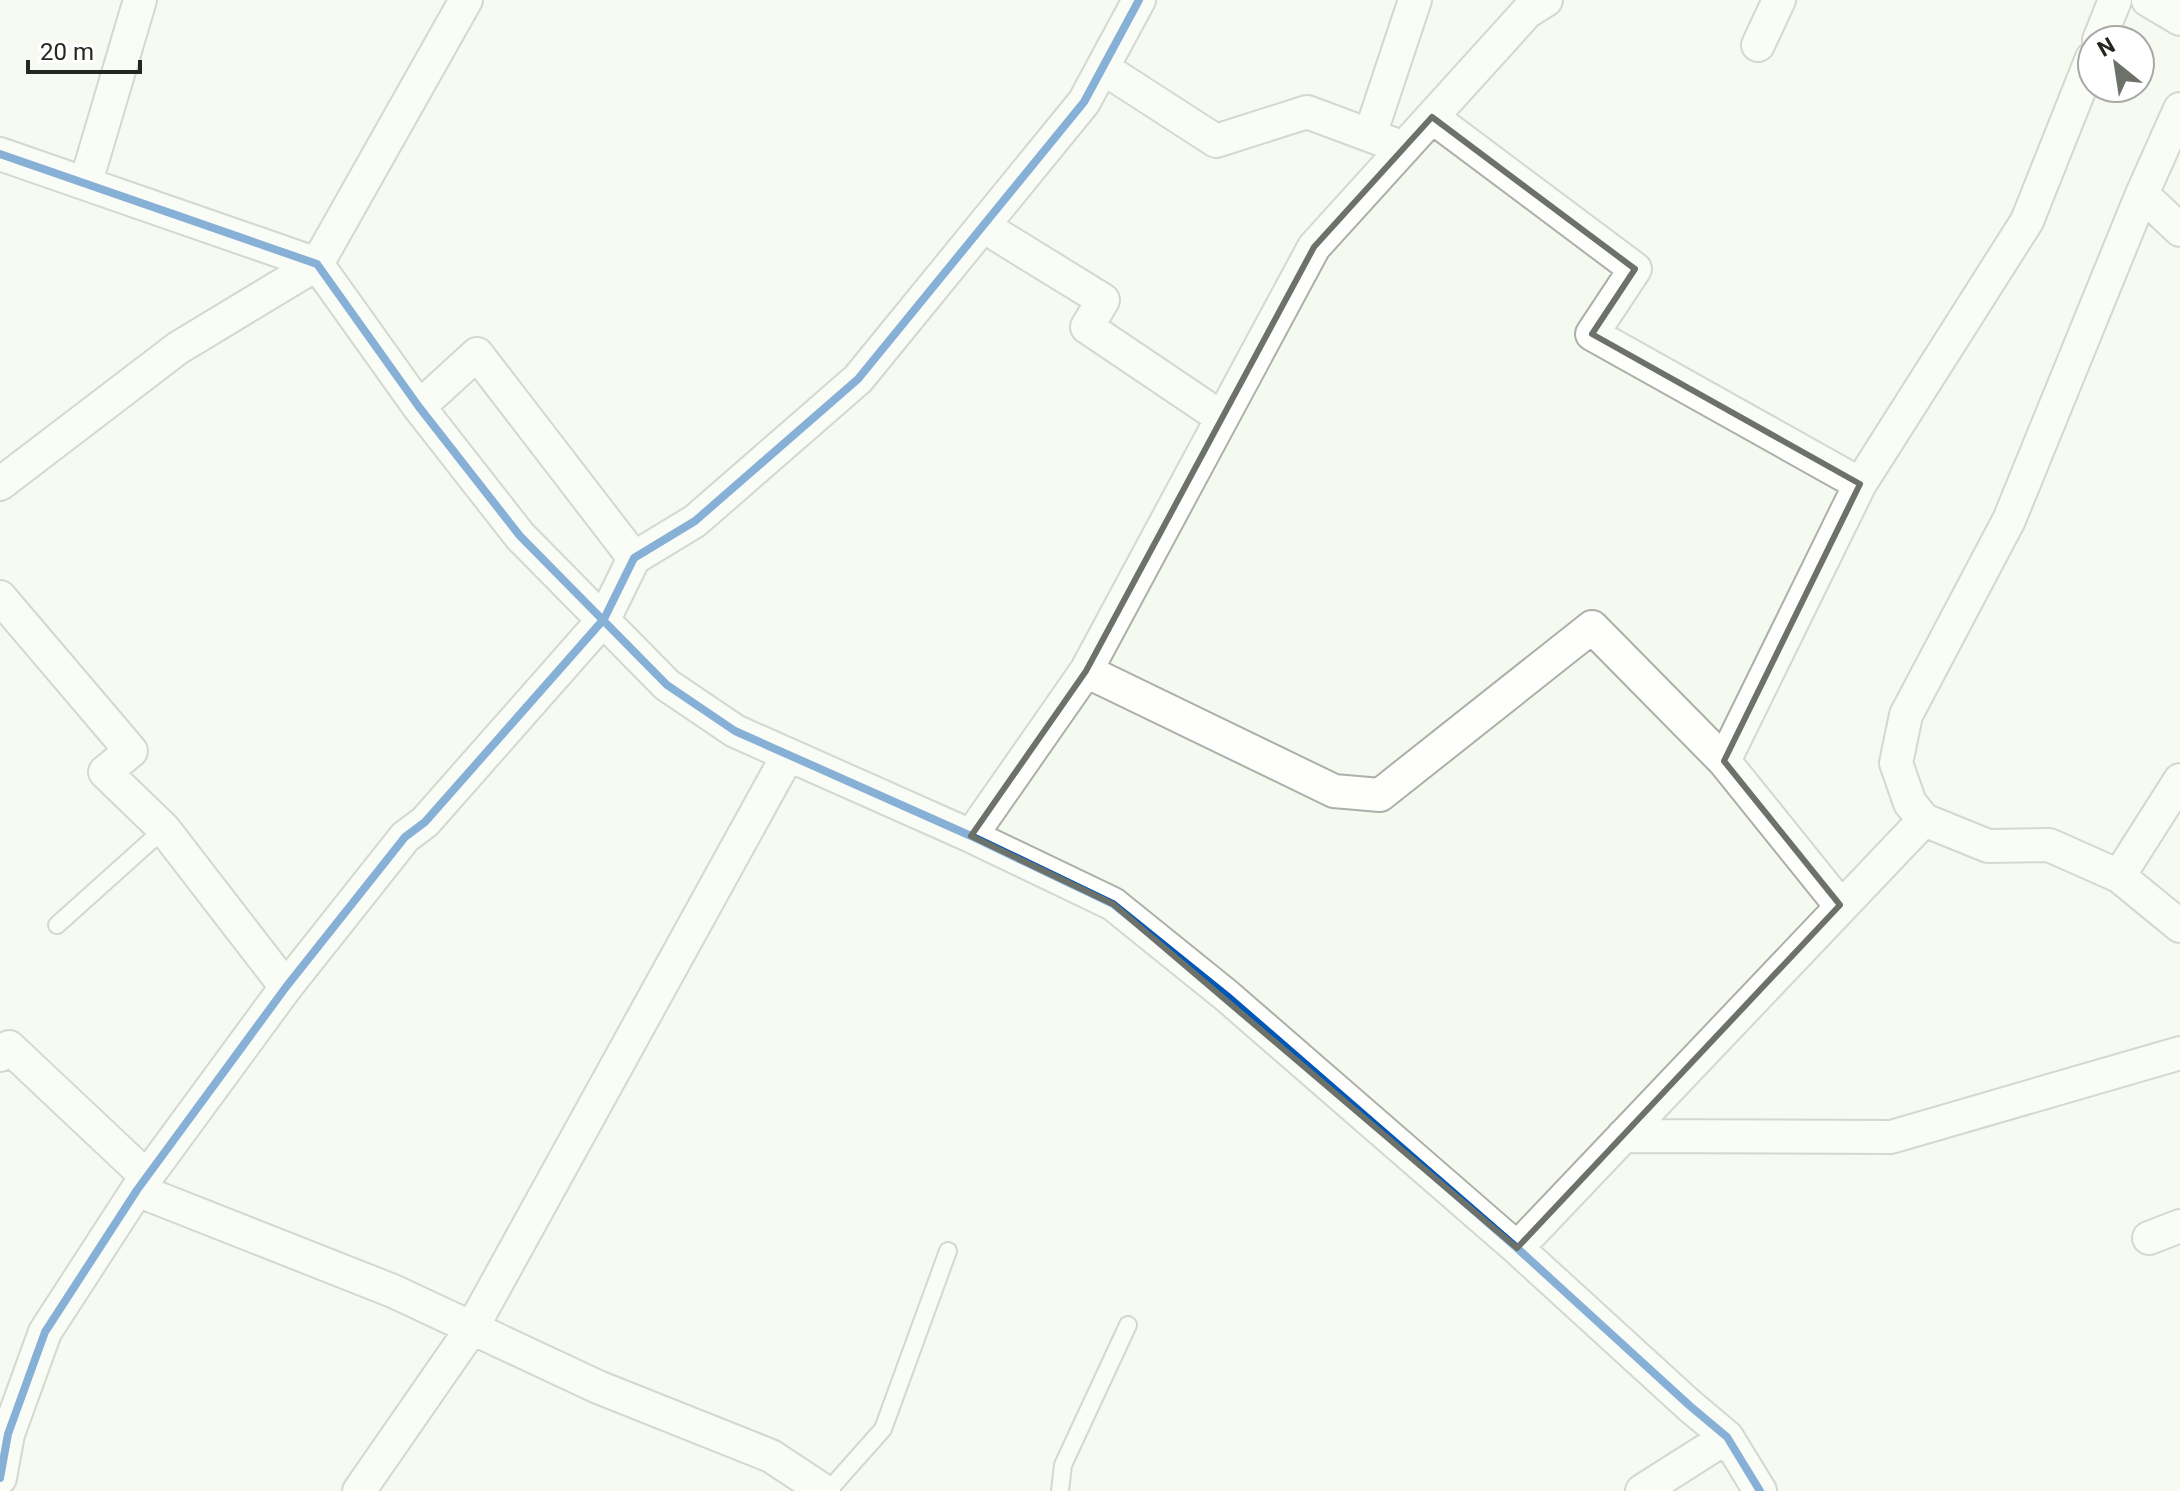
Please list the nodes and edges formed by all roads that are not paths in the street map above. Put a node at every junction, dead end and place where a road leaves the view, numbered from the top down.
1 (140, 0) edge
2 (466, 0) edge
3 (1139, 0) edge
4 (1415, 0) edge
5 (1546, 0) edge
6 (1779, 0) edge
7 (2115, 0) edge
8 (2148, 0) edge
9 (2180, 19) edge
10 (2105, 24) edge
11 (1758, 45) dead end
12 (1103, 68) junction
13 (2076, 98) edge
14 (2180, 109) edge
15 (1432, 117) junction
16 (1370, 135) junction
17 (1404, 148) junction
18 (0, 154) edge
19 (86, 182) junction
20 (2142, 194) junction
21 (983, 226) junction
22 (2180, 230) edge
23 (317, 264) junction
24 (419, 407) junction
25 (1222, 418) junction
26 (0, 484) edge
27 (1860, 484) junction
28 (634, 558) junction
29 (0, 597) edge
30 (604, 619) junction
31 (1086, 671) junction
32 (788, 755) junction
33 (1724, 761) junction
34 (2180, 780) edge
35 (1924, 820) junction
36 (164, 829) junction
37 (971, 836) junction
38 (2119, 876) junction
39 (1840, 905) junction
40 (57, 925) dead end
41 (2180, 926) edge
42 (286, 987) junction
43 (2180, 1053) edge
44 (0, 1055) edge
45 (1623, 1136) junction
46 (142, 1184) junction
47 (2180, 1226) edge
48 (2149, 1238) dead end
49 (1517, 1248) junction
50 (948, 1251) dead end
51 (1128, 1325) dead end
52 (472, 1328) junction
53 (4, 1432) edge
54 (1727, 1437) junction
55 (0, 1478) edge
56 (359, 1491) edge
57 (826, 1491) edge
58 (1060, 1491) edge
59 (1642, 1491) edge
60 (1760, 1491) edge

1 - 19 street
2 - 23 street
3 - 12 street
4 - 16 street
5 - 15 street
6 - 11 street
7 - 10 street
8 - 9 street
12 - 16 street
12 - 21 street
13 - 27 street
14 - 20 street
15 - 17 street
15 - 27 street
16 - 17 street
17 - 25 street
18 - 19 street
19 - 23 street
20 - 22 street
20 - 35 street
21 - 25 street
21 - 28 street
23 - 24 street
23 - 26 street
24 - 28 street
24 - 30 street
25 - 31 street
27 - 33 street
28 - 30 street
29 - 36 street
30 - 32 street
30 - 42 street
31 - 33 street
31 - 37 street
32 - 37 street
32 - 52 street
33 - 39 street
34 - 38 street
35 - 38 street
35 - 39 street
36 - 40 lane
36 - 42 street
37 - 49 street
38 - 41 street
39 - 45 street
42 - 46 street
43 - 45 street
44 - 46 street
45 - 49 street
46 - 52 street
46 - 53 street
47 - 48 street
49 - 54 street
50 - 57 lane
51 - 58 lane
52 - 56 street
52 - 57 street
53 - 55 street
54 - 59 street
54 - 60 street

